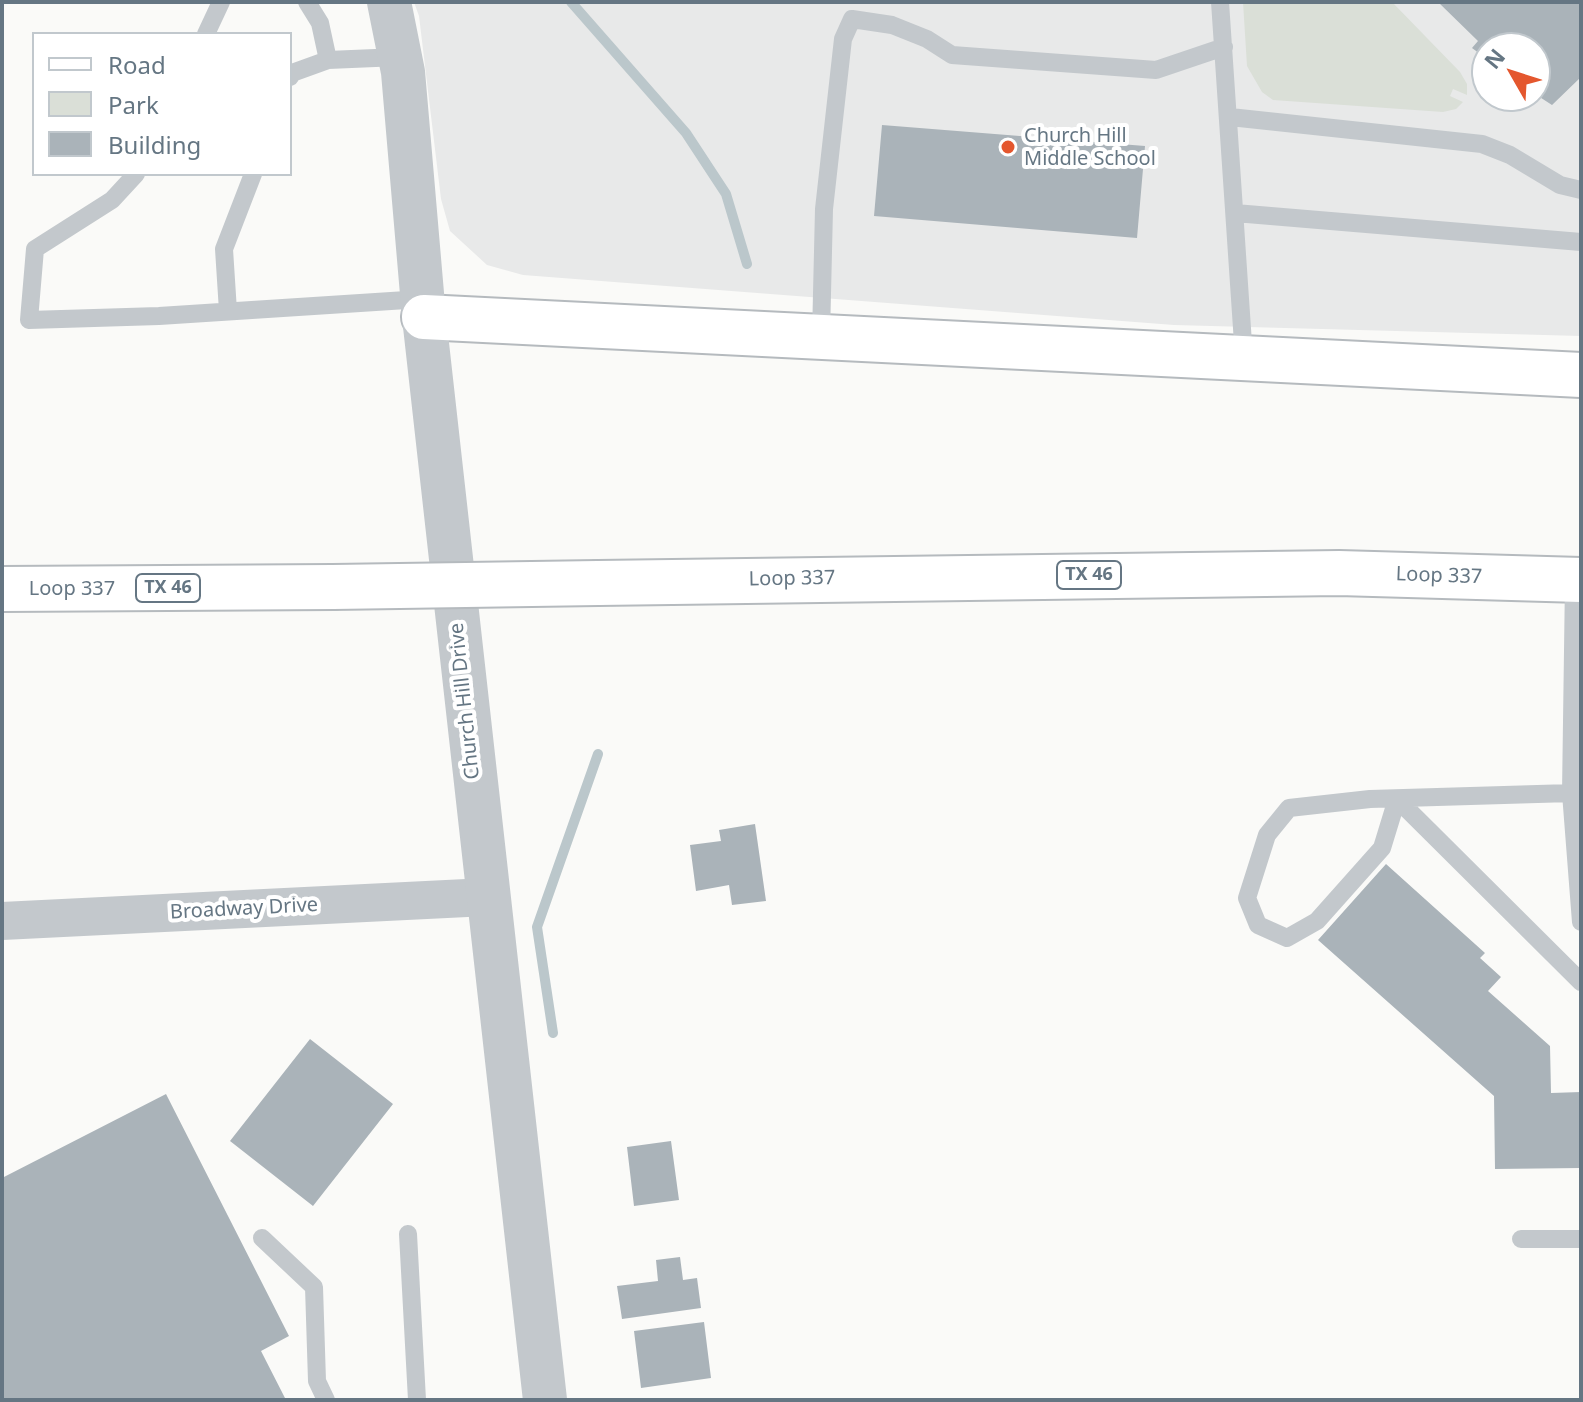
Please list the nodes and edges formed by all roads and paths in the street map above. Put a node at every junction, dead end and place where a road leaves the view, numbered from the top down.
1 (221, 2) edge
2 (307, 2) edge
3 (389, 2) edge
4 (1220, 2) edge
5 (207, 32) edge
6 (1224, 47) junction
7 (400, 57) junction
8 (328, 60) junction
9 (292, 73) edge
10 (1230, 117) junction
11 (134, 176) edge
12 (252, 176) edge
13 (1581, 190) edge
14 (1235, 213) junction
15 (1581, 242) edge
16 (423, 308) junction
17 (228, 311) junction
18 (821, 336) junction
19 (1244, 358) junction
20 (1581, 375) edge
21 (1578, 580) edge
22 (2, 589) edge
23 (1576, 792) edge
24 (1397, 799) junction
25 (487, 897) junction
26 (2, 921) edge
27 (1581, 922) edge
28 (1581, 982) edge
29 (408, 1234) dead end
30 (262, 1238) dead end
31 (1521, 1239) dead end
32 (1581, 1239) edge
33 (326, 1400) edge
34 (417, 1400) edge
35 (545, 1400) edge

1 - 5 lane
2 - 8 lane
3 - 7 street, Church Hill Drive
4 - 6 lane
6 - 10 lane
6 - 18 lane
7 - 8 lane
7 - 16 street, Church Hill Drive
8 - 9 lane
10 - 13 lane
10 - 14 lane
11 - 17 lane
12 - 17 lane
14 - 15 lane
14 - 19 lane
16 - 17 lane
16 - 18 main road
16 - 25 street, Church Hill Drive
18 - 19 main road
19 - 20 main road
21 - 22 main road, Loop 337 / TX 46, bridge
21 - 23 lane
23 - 24 lane
23 - 27 lane
24 - 24 lane
24 - 28 lane
25 - 26 street, Broadway Drive
25 - 35 street, Church Hill Drive
29 - 34 lane
30 - 33 lane
31 - 32 lane

